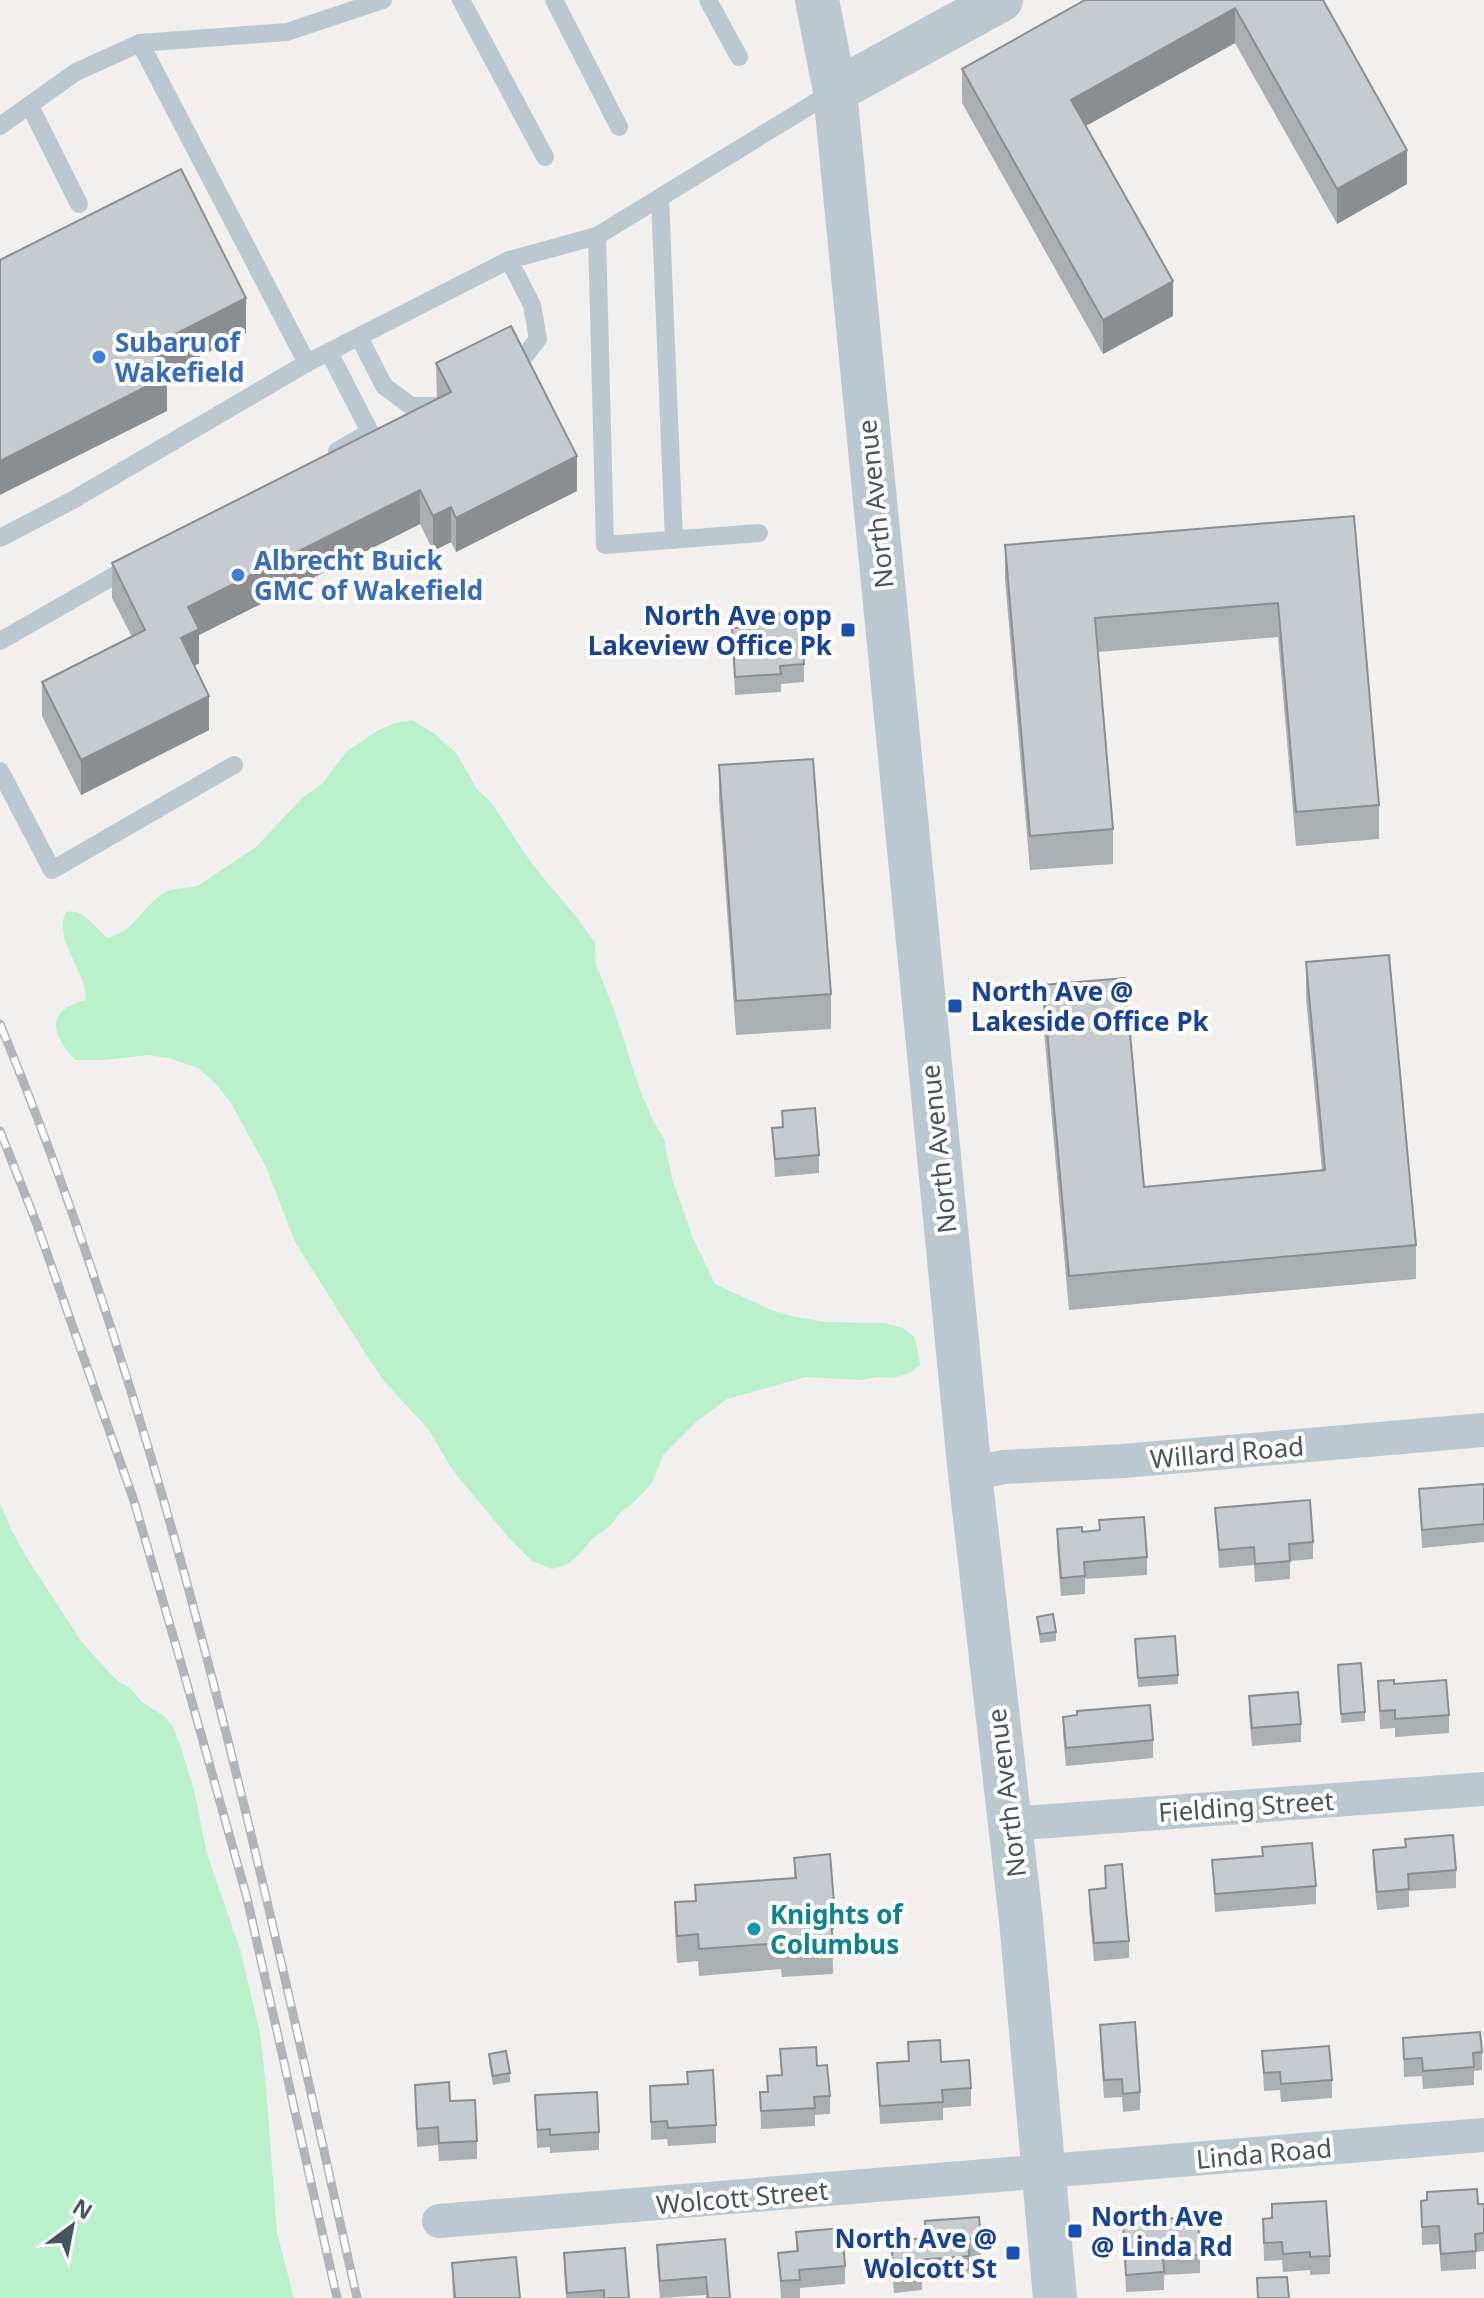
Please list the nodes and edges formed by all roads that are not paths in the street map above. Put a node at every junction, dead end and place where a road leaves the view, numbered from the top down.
1 (383, 0) edge
2 (461, 0) edge
3 (554, 0) edge
4 (708, 0) edge
5 (817, 0) edge
6 (1001, 0) edge
7 (140, 43) junction
8 (739, 57) dead end
9 (835, 91) junction
10 (30, 106) junction
11 (0, 126) edge
12 (619, 127) dead end
13 (545, 157) dead end
14 (660, 198) junction
15 (79, 204) dead end
16 (597, 236) junction
17 (509, 260) junction
18 (359, 337) junction
19 (329, 352) junction
20 (307, 363) junction
21 (515, 368) edge
22 (440, 406) edge
23 (317, 462) edge
24 (759, 533) dead end
25 (0, 538) edge
26 (674, 540) junction
27 (146, 558) edge
28 (0, 641) edge
29 (234, 765) dead end
30 (0, 771) edge
31 (1484, 1430) edge
32 (970, 1474) junction
33 (1484, 1789) edge
34 (1009, 1824) junction
35 (1484, 2135) edge
36 (1044, 2172) junction
37 (439, 2221) dead end
38 (1055, 2298) edge

1 - 7 lane
2 - 13 lane
3 - 12 lane
4 - 8 lane
5 - 9 street, North Avenue
6 - 9 street
7 - 10 lane
7 - 20 lane
9 - 14 lane
9 - 32 street, North Avenue
10 - 11 lane
10 - 15 lane
14 - 16 lane
14 - 26 lane
16 - 17 lane
16 - 26 lane
17 - 18 lane
17 - 21 lane
18 - 19 lane
18 - 22 lane
19 - 20 lane
19 - 23 lane
20 - 25 lane
24 - 26 lane
27 - 28 lane
29 - 30 lane
31 - 32 street, Willard Road
32 - 34 street, North Avenue
33 - 34 street, Fielding Street
34 - 36 street, North Avenue
35 - 36 street, Linda Road
36 - 37 street, Wolcott Street
36 - 38 street, North Avenue

